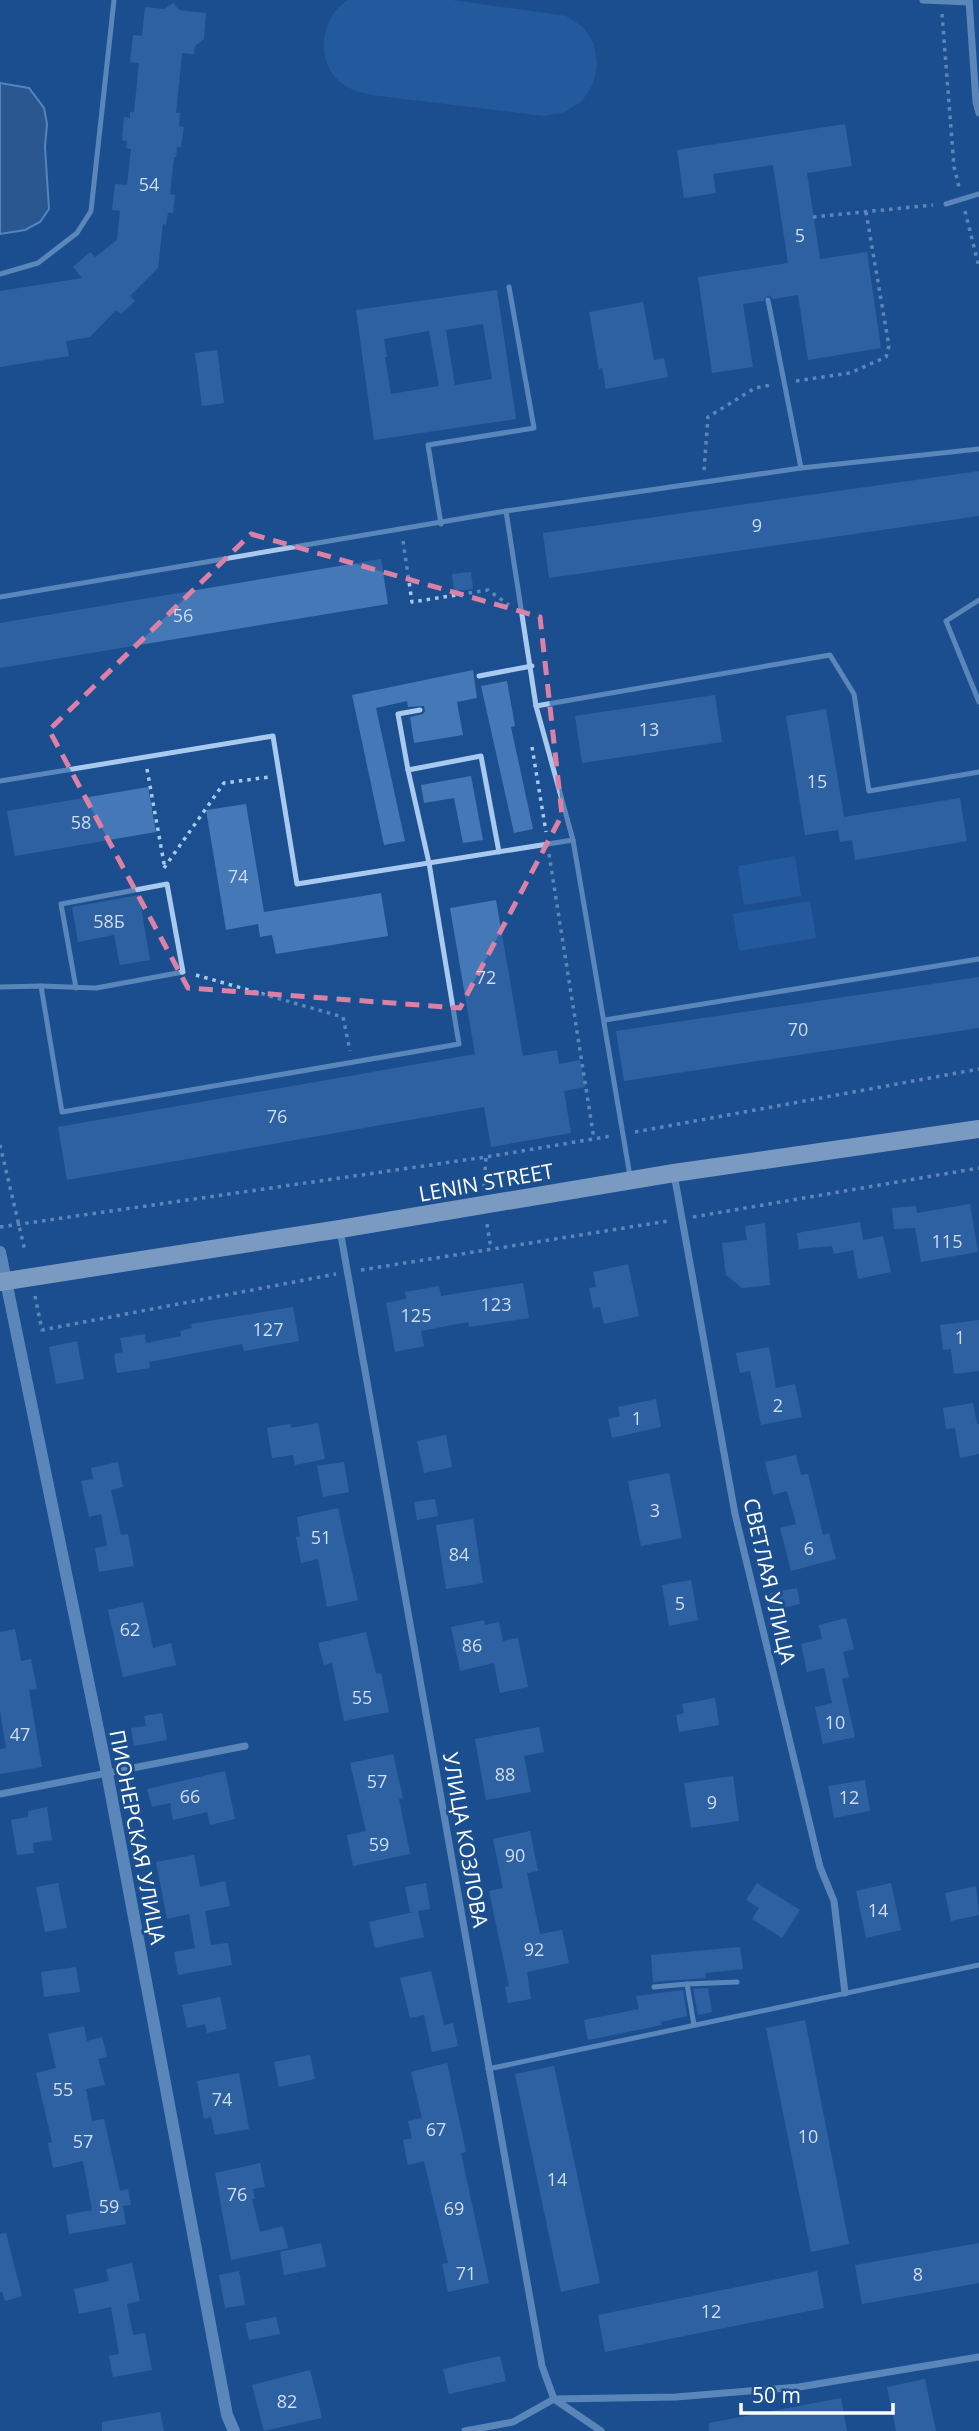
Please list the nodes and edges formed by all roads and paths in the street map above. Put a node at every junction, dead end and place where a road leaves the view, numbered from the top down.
1 (114, 0) edge
2 (923, 0) edge
3 (969, 1) edge
4 (941, 2) edge
5 (979, 113) edge
6 (979, 194) edge
7 (962, 199) junction
8 (946, 204) joint
9 (866, 212) junction
10 (813, 217) dead end
11 (979, 267) edge
12 (0, 274) edge
13 (509, 287) dead end
14 (768, 300) dead end
15 (783, 383) junction
16 (979, 449) edge
17 (801, 468) junction
18 (703, 483) junction
19 (506, 511) junction
20 (441, 524) junction
21 (401, 530) junction
22 (0, 597) edge
23 (979, 600) edge
24 (510, 606) dead end
25 (532, 666) junction
26 (479, 676) dead end
27 (979, 702) edge
28 (536, 706) junction
29 (420, 710) dead end
30 (531, 736) dead end
31 (145, 757) junction
32 (408, 770) junction
33 (979, 772) edge
34 (279, 775) junction
35 (0, 781) edge
36 (573, 840) junction
37 (548, 845) junction
38 (499, 852) junction
39 (429, 863) junction
40 (164, 867) junction
41 (167, 884) junction
42 (979, 959) edge
43 (183, 972) junction
44 (0, 986) edge
45 (41, 986) junction
46 (76, 988) junction
47 (605, 1020) junction
48 (352, 1063) junction
49 (979, 1069) edge
50 (979, 1129) edge
51 (625, 1133) junction
52 (594, 1139) junction
53 (0, 1145) edge
54 (486, 1157) junction
55 (979, 1168) edge
56 (674, 1173) junction
57 (631, 1181) junction
58 (484, 1187) dead end
59 (682, 1219) junction
60 (486, 1222) dead end
61 (19, 1224) junction
62 (0, 1227) edge
63 (340, 1229) junction
64 (491, 1249) junction
65 (0, 1251) edge
66 (25, 1251) dead end
67 (347, 1272) junction
68 (3, 1282) edge
69 (35, 1296) dead end
70 (245, 1746) dead end
71 (107, 1773) junction
72 (0, 1794) edge
73 (979, 1965) edge
74 (737, 1982) dead end
75 (687, 1984) junction
76 (654, 1987) dead end
77 (845, 1993) junction
78 (694, 2025) junction
79 (488, 2069) junction
80 (979, 2357) edge
81 (554, 2399) junction
82 (234, 2431) edge
83 (465, 2431) edge
84 (601, 2431) edge

1 - 12 lane
2 - 4 street
3 - 4 street
3 - 5 street
4 - 7 path
6 - 7 lane
7 - 8 lane
7 - 11 path
8 - 9 path
9 - 10 path
9 - 15 path
13 - 20 lane
14 - 15 lane
15 - 17 lane
15 - 18 path
16 - 17 lane
17 - 18 lane
18 - 19 lane
19 - 20 lane
19 - 25 lane
20 - 21 lane
21 - 22 lane
21 - 24 path
23 - 27 lane
25 - 26 lane
25 - 28 lane
28 - 33 lane
28 - 36 lane
29 - 32 lane
30 - 37 path
31 - 34 lane
31 - 35 lane
31 - 40 path
32 - 38 lane
32 - 39 lane
34 - 39 lane
34 - 40 path
36 - 37 lane
36 - 47 lane
37 - 38 lane
37 - 52 path
38 - 39 lane
39 - 48 lane
40 - 41 path
41 - 43 lane
41 - 46 lane
42 - 47 lane
43 - 46 lane
43 - 48 path
44 - 45 lane
45 - 46 lane
45 - 48 lane
47 - 51 lane
49 - 51 path
50 - 56 main road, LENIN STREET
51 - 52 path
51 - 57 lane
52 - 54 path
53 - 61 path
54 - 58 path
54 - 61 path
55 - 59 path
56 - 57 main road, LENIN STREET
56 - 59 street, СВЕТЛАЯ УЛИЦА
57 - 63 main road, LENIN STREET
59 - 64 path
59 - 77 street, СВЕТЛАЯ УЛИЦА
60 - 64 path
61 - 62 path
61 - 66 path
63 - 67 street, УЛИЦА КОЗЛОВА
63 - 68 main road, LENIN STREET
64 - 67 path
65 - 68 street, ПИОНЕРСКАЯ УЛИЦА
67 - 69 path
67 - 79 street, УЛИЦА КОЗЛОВА
68 - 71 street, ПИОНЕРСКАЯ УЛИЦА
70 - 71 street
71 - 72 street
71 - 82 street, ПИОНЕРСКАЯ УЛИЦА
73 - 77 lane
74 - 75 lane
75 - 76 lane
75 - 78 lane
77 - 78 lane
78 - 79 lane
79 - 81 street, УЛИЦА КОЗЛОВА
80 - 81 street
81 - 83 street
81 - 84 street

